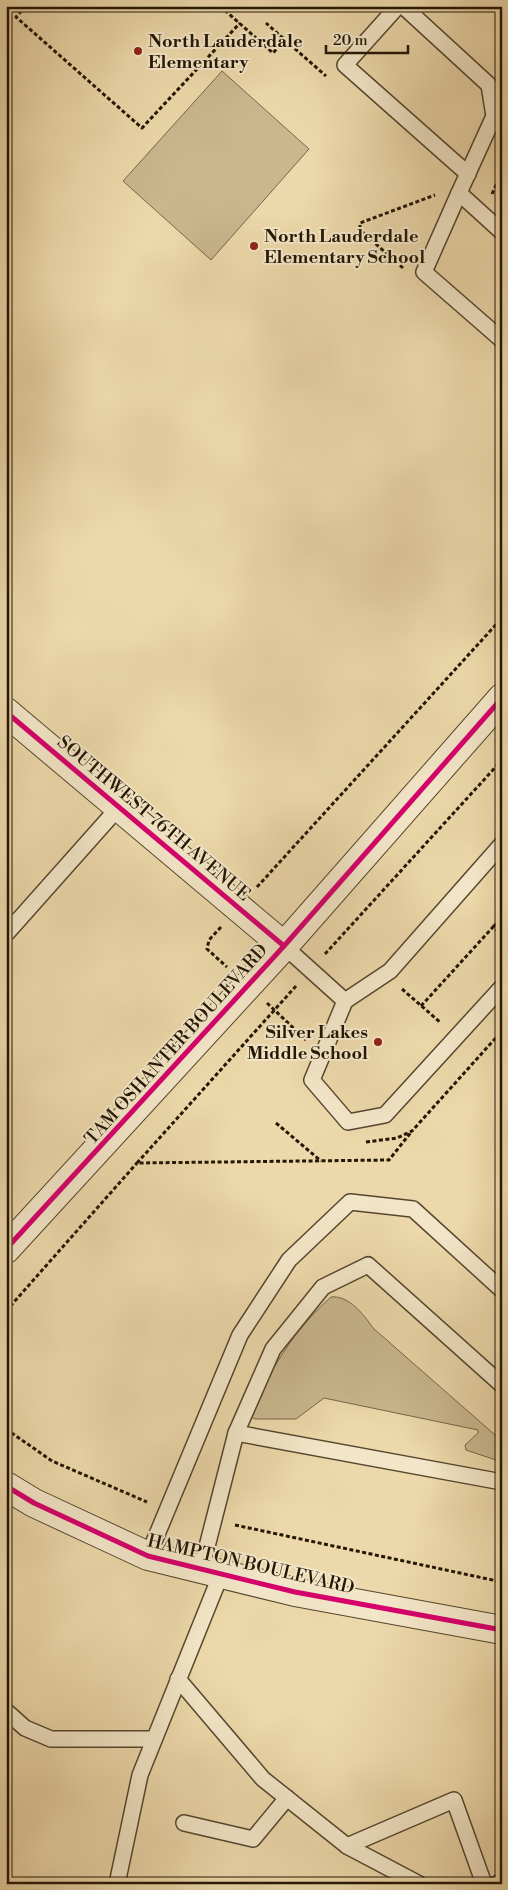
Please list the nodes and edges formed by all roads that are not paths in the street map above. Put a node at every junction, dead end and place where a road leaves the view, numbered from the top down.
1 (398, 6) edge
2 (403, 6) edge
3 (468, 174) junction
4 (459, 193) junction
5 (502, 232) edge
6 (502, 340) edge
7 (502, 698) edge
8 (6, 712) edge
9 (119, 807) junction
10 (502, 844) edge
11 (6, 934) edge
12 (284, 946) junction
13 (502, 987) edge
14 (345, 1001) junction
15 (6, 1249) edge
16 (502, 1290) edge
17 (502, 1384) edge
18 (236, 1433) junction
19 (502, 1482) edge
20 (6, 1486) edge
21 (148, 1556) junction
22 (211, 1572) junction
23 (502, 1630) edge
24 (178, 1679) junction
25 (6, 1711) edge
26 (154, 1739) junction
27 (287, 1798) junction
28 (184, 1823) dead end
29 (348, 1846) junction
30 (502, 1882) edge
31 (117, 1884) edge
32 (419, 1884) edge
33 (484, 1884) edge
34 (496, 1884) edge

1 - 3 lane
2 - 3 lane
3 - 4 lane
4 - 5 lane
4 - 6 lane
7 - 12 street, TAM OSHANTER BOULEVARD
8 - 9 street, SOUTHWEST 76TH AVENUE
9 - 11 lane
9 - 12 street, SOUTHWEST 76TH AVENUE
10 - 14 lane
12 - 14 lane
12 - 15 street, TAM OSHANTER BOULEVARD
13 - 14 lane
16 - 21 lane
17 - 18 lane
18 - 19 lane
18 - 22 lane
20 - 21 street, HAMPTON BOULEVARD
21 - 22 street, HAMPTON BOULEVARD
22 - 23 street, HAMPTON BOULEVARD
22 - 24 lane
24 - 26 lane
24 - 27 lane
25 - 26 lane
26 - 31 lane
27 - 28 lane
27 - 29 lane
29 - 32 lane
29 - 33 lane
30 - 34 lane

